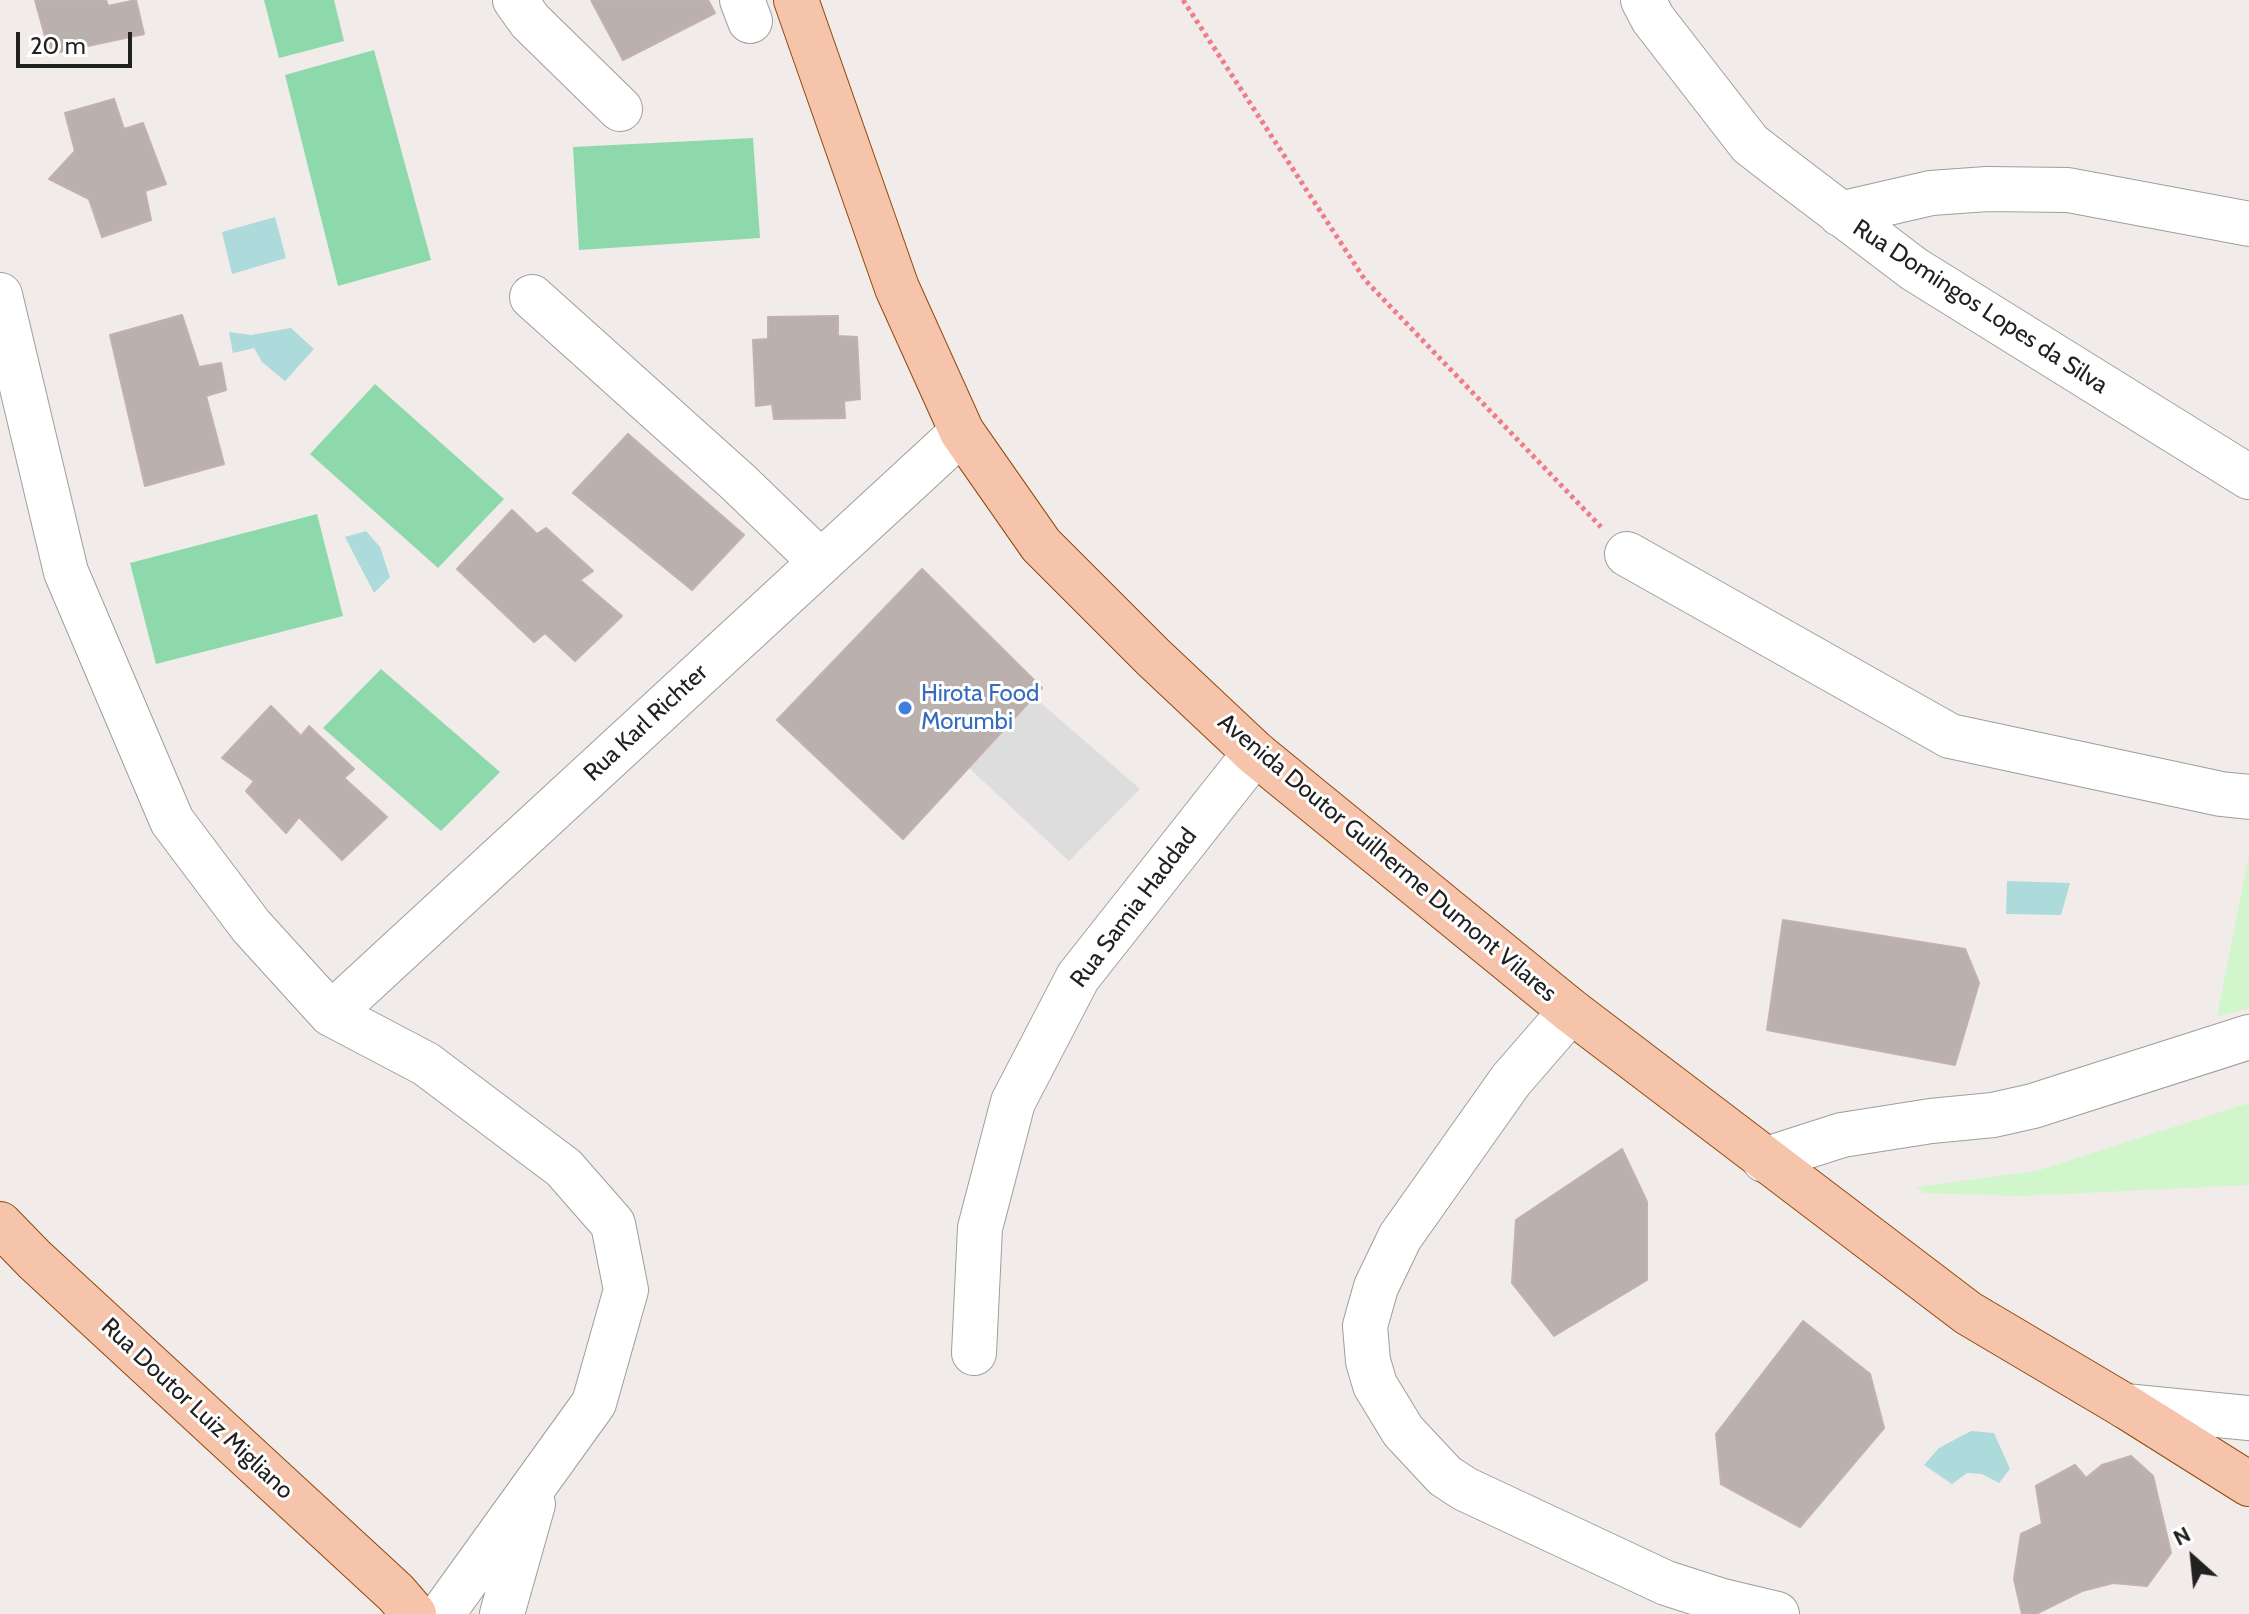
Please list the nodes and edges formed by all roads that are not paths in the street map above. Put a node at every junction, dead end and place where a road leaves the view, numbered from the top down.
1 (515, 0) edge
2 (796, 0) edge
3 (1643, 0) edge
4 (620, 109) dead end
5 (1840, 214) junction
6 (2249, 224) edge
7 (0, 295) edge
8 (532, 297) dead end
9 (962, 432) junction
10 (2249, 477) edge
11 (1627, 554) road end
12 (821, 562) junction
13 (1255, 753) junction
14 (2249, 797) edge
15 (1571, 1011) junction
16 (331, 1014) junction
17 (2249, 1037) edge
18 (1764, 1160) junction
19 (0, 1224) edge
20 (974, 1353) dead end
21 (2125, 1406) junction
22 (2249, 1418) edge
23 (542, 1475) junction
24 (2249, 1484) edge
25 (467, 1579) junction
26 (405, 1603) edge
27 (502, 1611) edge
28 (440, 1614) edge
29 (1777, 1614) edge

1 - 4 street
2 - 9 main road, Avenida Doutor Guilherme Dumont Vilares
3 - 5 street, Rua Domingos Lopes da Silva
5 - 6 street
5 - 10 street, Rua Domingos Lopes da Silva
7 - 16 street
8 - 12 street
9 - 12 street, Rua Karl Richter
9 - 13 main road, Avenida Doutor Guilherme Dumont Vilares
11 - 14 street
12 - 16 street, Rua Karl Richter
13 - 15 main road, Avenida Doutor Guilherme Dumont Vilares
13 - 20 street, Rua Samia Haddad
15 - 18 main road, Avenida Doutor Guilherme Dumont Vilares
15 - 29 street
16 - 23 street
17 - 18 street
18 - 21 main road, Avenida Doutor Guilherme Dumont Vilares
19 - 26 main road, Rua Doutor Luiz Migliano
21 - 22 street
21 - 24 main road, Avenida Doutor Guilherme Dumont Vilares
23 - 25 street
23 - 27 street
25 - 27 street
25 - 28 street
26 - 28 main road, Rua Doutor Luiz Migliano

